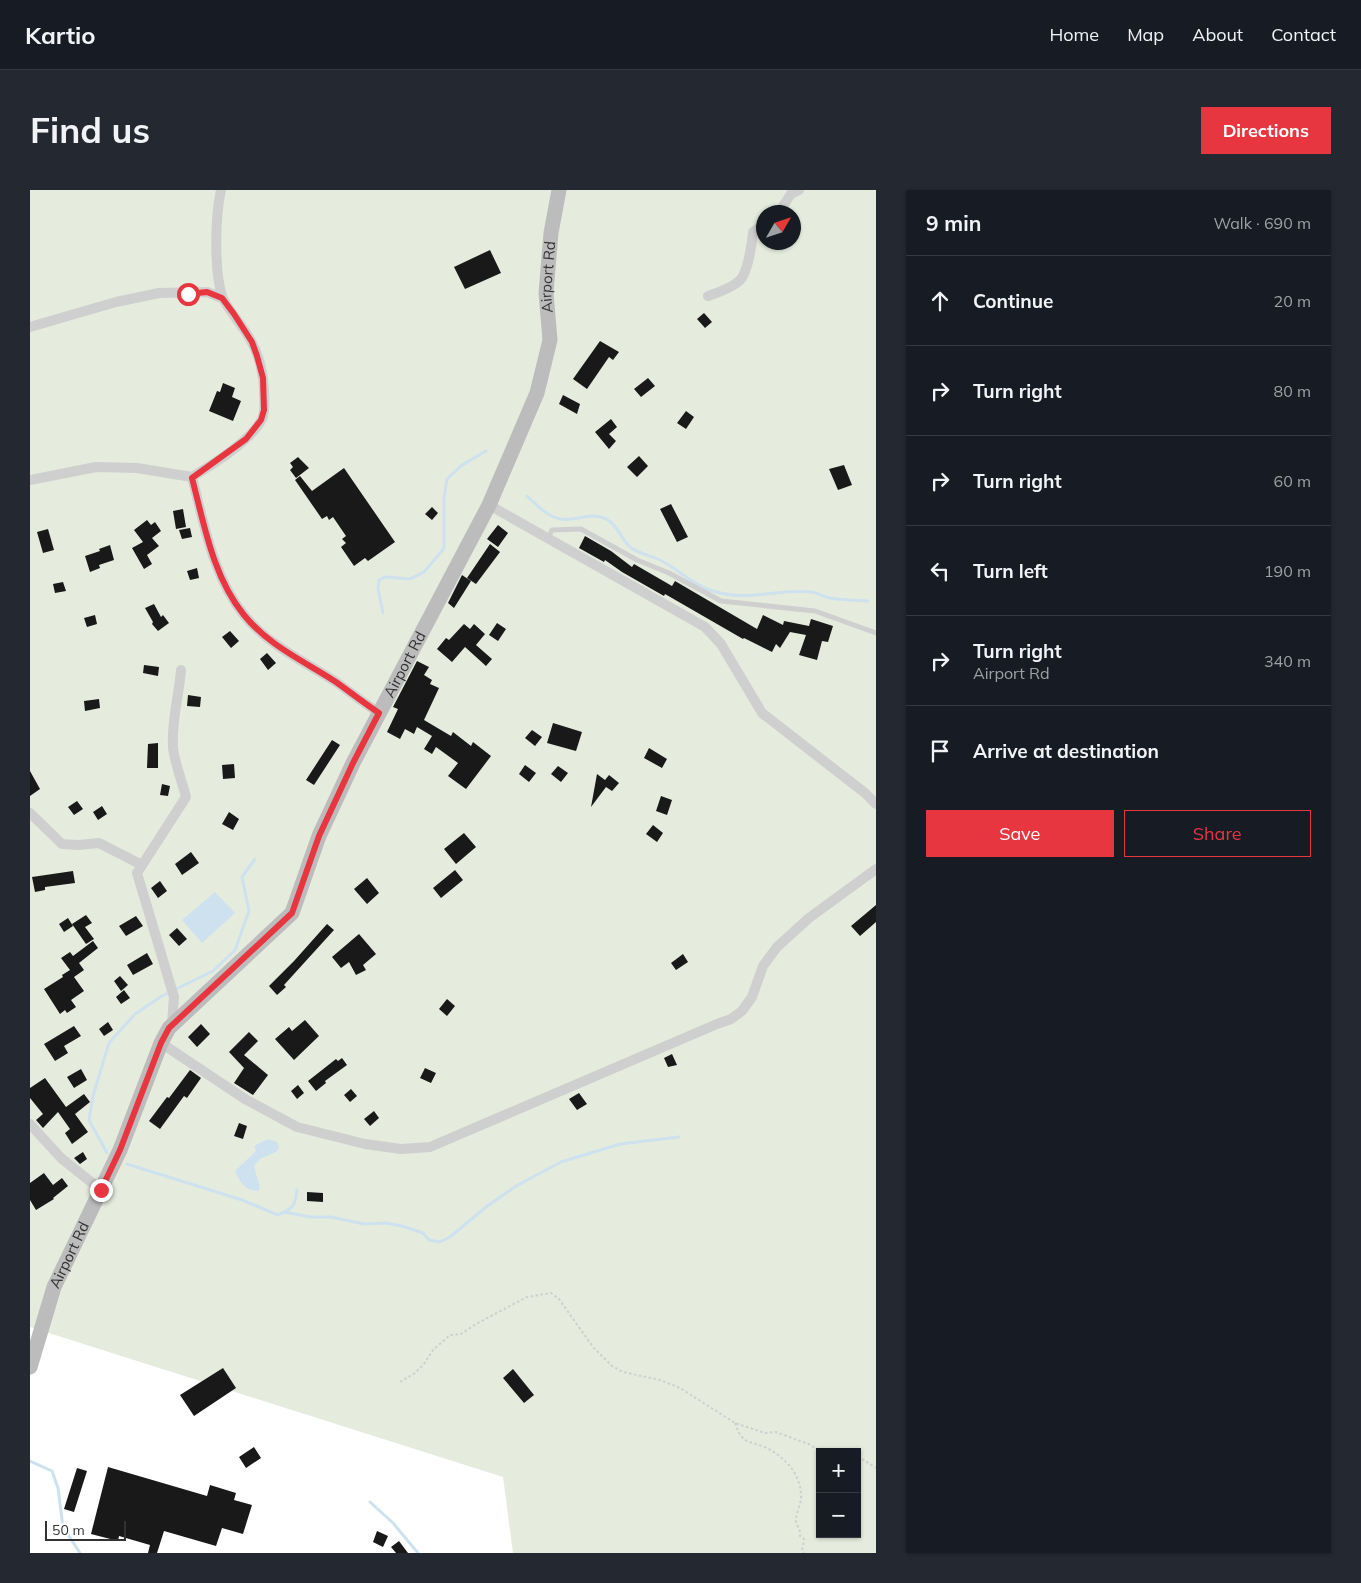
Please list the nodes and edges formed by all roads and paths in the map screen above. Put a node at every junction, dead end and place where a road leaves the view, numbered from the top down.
1 (221, 190) edge
2 (559, 190) edge
3 (799, 190) edge
4 (784, 205) edge
5 (756, 230) edge
6 (708, 296) dead end
7 (222, 298) junction
8 (30, 328) edge
9 (192, 478) junction
10 (30, 480) edge
11 (489, 505) junction
12 (548, 538) junction
13 (876, 633) edge
14 (181, 670) dead end
15 (379, 713) junction
16 (876, 804) edge
17 (30, 813) edge
18 (142, 865) junction
19 (876, 869) edge
20 (172, 1023) junction
21 (161, 1043) junction
22 (30, 1124) edge
23 (101, 1190) junction
24 (30, 1367) edge
25 (400, 1382) dead end
26 (735, 1423) junction
27 (816, 1449) edge
28 (861, 1460) edge
29 (876, 1468) edge
30 (804, 1553) edge

1 - 7 street
2 - 11 main road, Airport Rd
3 - 4 street
5 - 6 street
7 - 8 street
7 - 9 street
9 - 10 street
9 - 15 street
11 - 12 street
11 - 15 main road, Airport Rd
12 - 13 lane
12 - 16 street
14 - 18 street
15 - 20 main road, Airport Rd
17 - 18 street
18 - 20 street
19 - 21 street
20 - 21 main road, Airport Rd
21 - 23 main road, Airport Rd
22 - 23 street
23 - 24 main road, Airport Rd
25 - 26 path
26 - 27 path
26 - 30 path
28 - 29 path

